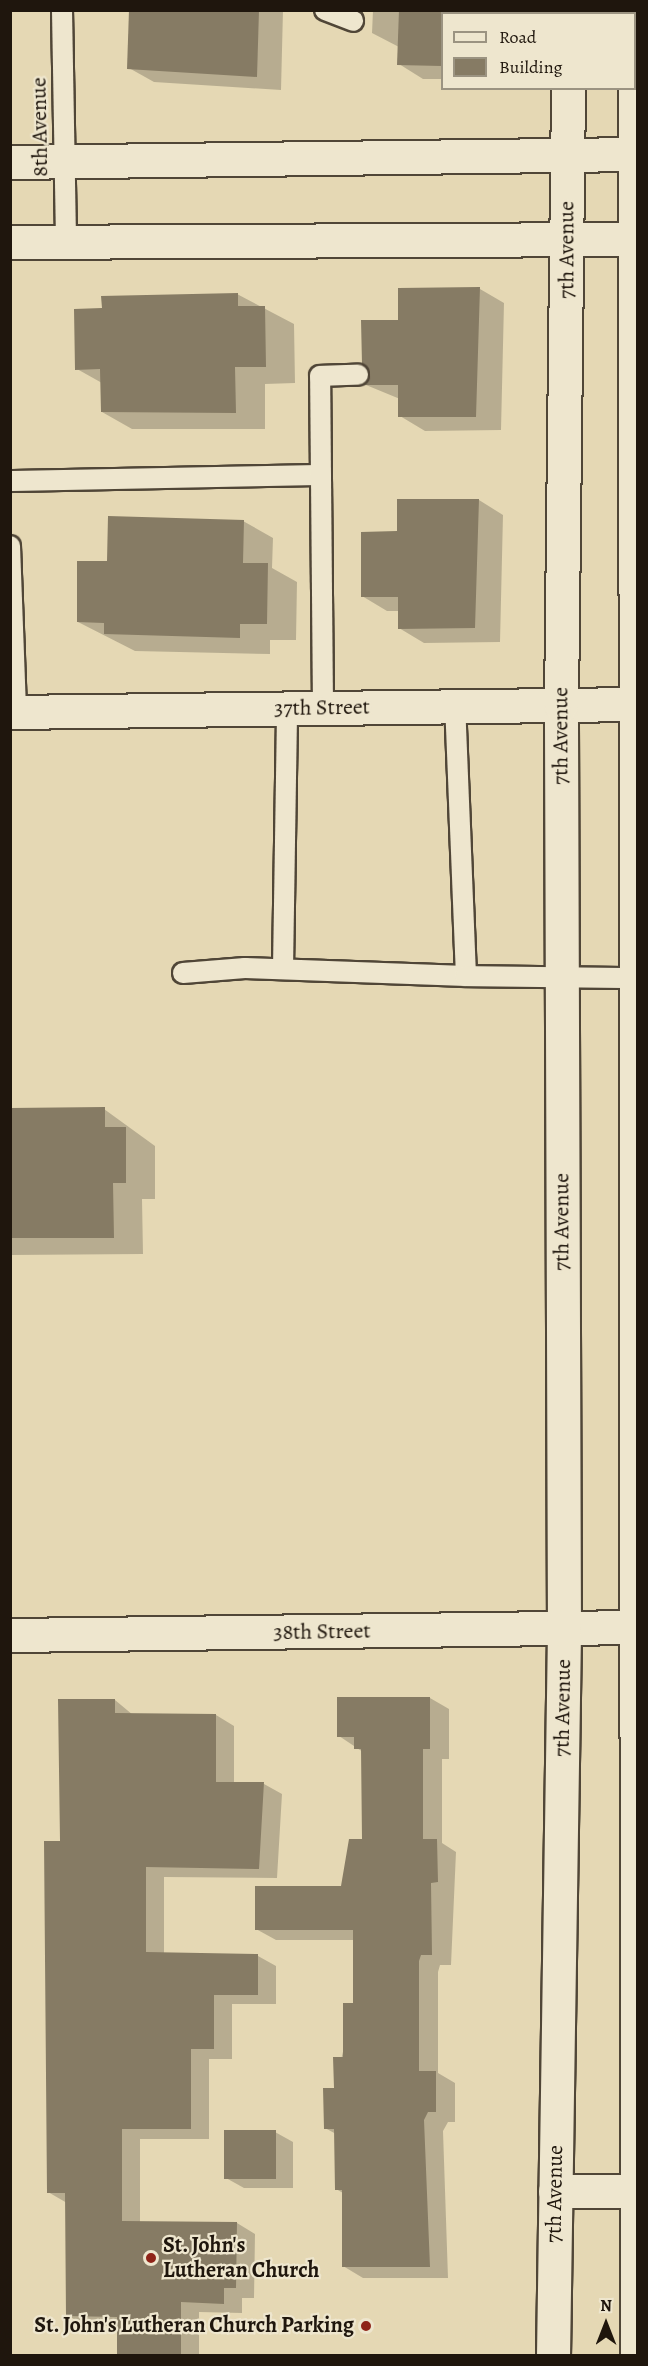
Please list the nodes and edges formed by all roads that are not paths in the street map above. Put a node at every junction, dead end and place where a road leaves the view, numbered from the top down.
1 (62, 10) edge
2 (325, 10) edge
3 (352, 21) dead end
4 (568, 90) edge
5 (635, 90) edge
6 (567, 154) junction
7 (635, 154) junction
8 (64, 160) junction
9 (10, 162) edge
10 (568, 239) junction
11 (635, 239) junction
12 (10, 242) edge
13 (66, 242) junction
14 (358, 375) dead end
15 (321, 475) junction
16 (10, 481) edge
17 (10, 546) edge
18 (11, 598) edge
19 (634, 704) junction
20 (561, 705) junction
21 (455, 706) junction
22 (323, 707) junction
23 (286, 708) junction
24 (13, 712) edge
25 (283, 969) junction
26 (183, 973) dead end
27 (466, 976) junction
28 (561, 978) junction
29 (634, 978) junction
30 (634, 1627) junction
31 (564, 1630) junction
32 (10, 1635) edge
33 (555, 2191) junction
34 (636, 2191) edge
35 (553, 2355) edge
36 (637, 2355) edge

1 - 8 lane, 8th Avenue
2 - 3 lane
4 - 6 street, 7th Avenue
5 - 7 street
6 - 7 street
6 - 8 street
6 - 10 street, 7th Avenue
7 - 11 street
8 - 9 street
8 - 13 lane, 8th Avenue
10 - 11 street
10 - 13 street
10 - 20 street, 7th Avenue
11 - 19 street
12 - 13 street
14 - 15 lane
15 - 16 lane
15 - 22 lane
17 - 18 lane
18 - 24 lane
19 - 20 street, 37th Street
19 - 29 street
20 - 21 street, 37th Street
20 - 28 street, 7th Avenue
21 - 22 street, 37th Street
21 - 27 lane
22 - 23 street, 37th Street
23 - 24 street, 37th Street
23 - 25 lane
25 - 26 lane
25 - 27 lane
27 - 28 lane
28 - 29 lane
28 - 31 street, 7th Avenue
29 - 30 street
30 - 31 street, 38th Street
30 - 34 street
31 - 32 street, 38th Street
31 - 33 street, 7th Avenue
33 - 34 street
33 - 35 street, 7th Avenue
34 - 36 street

